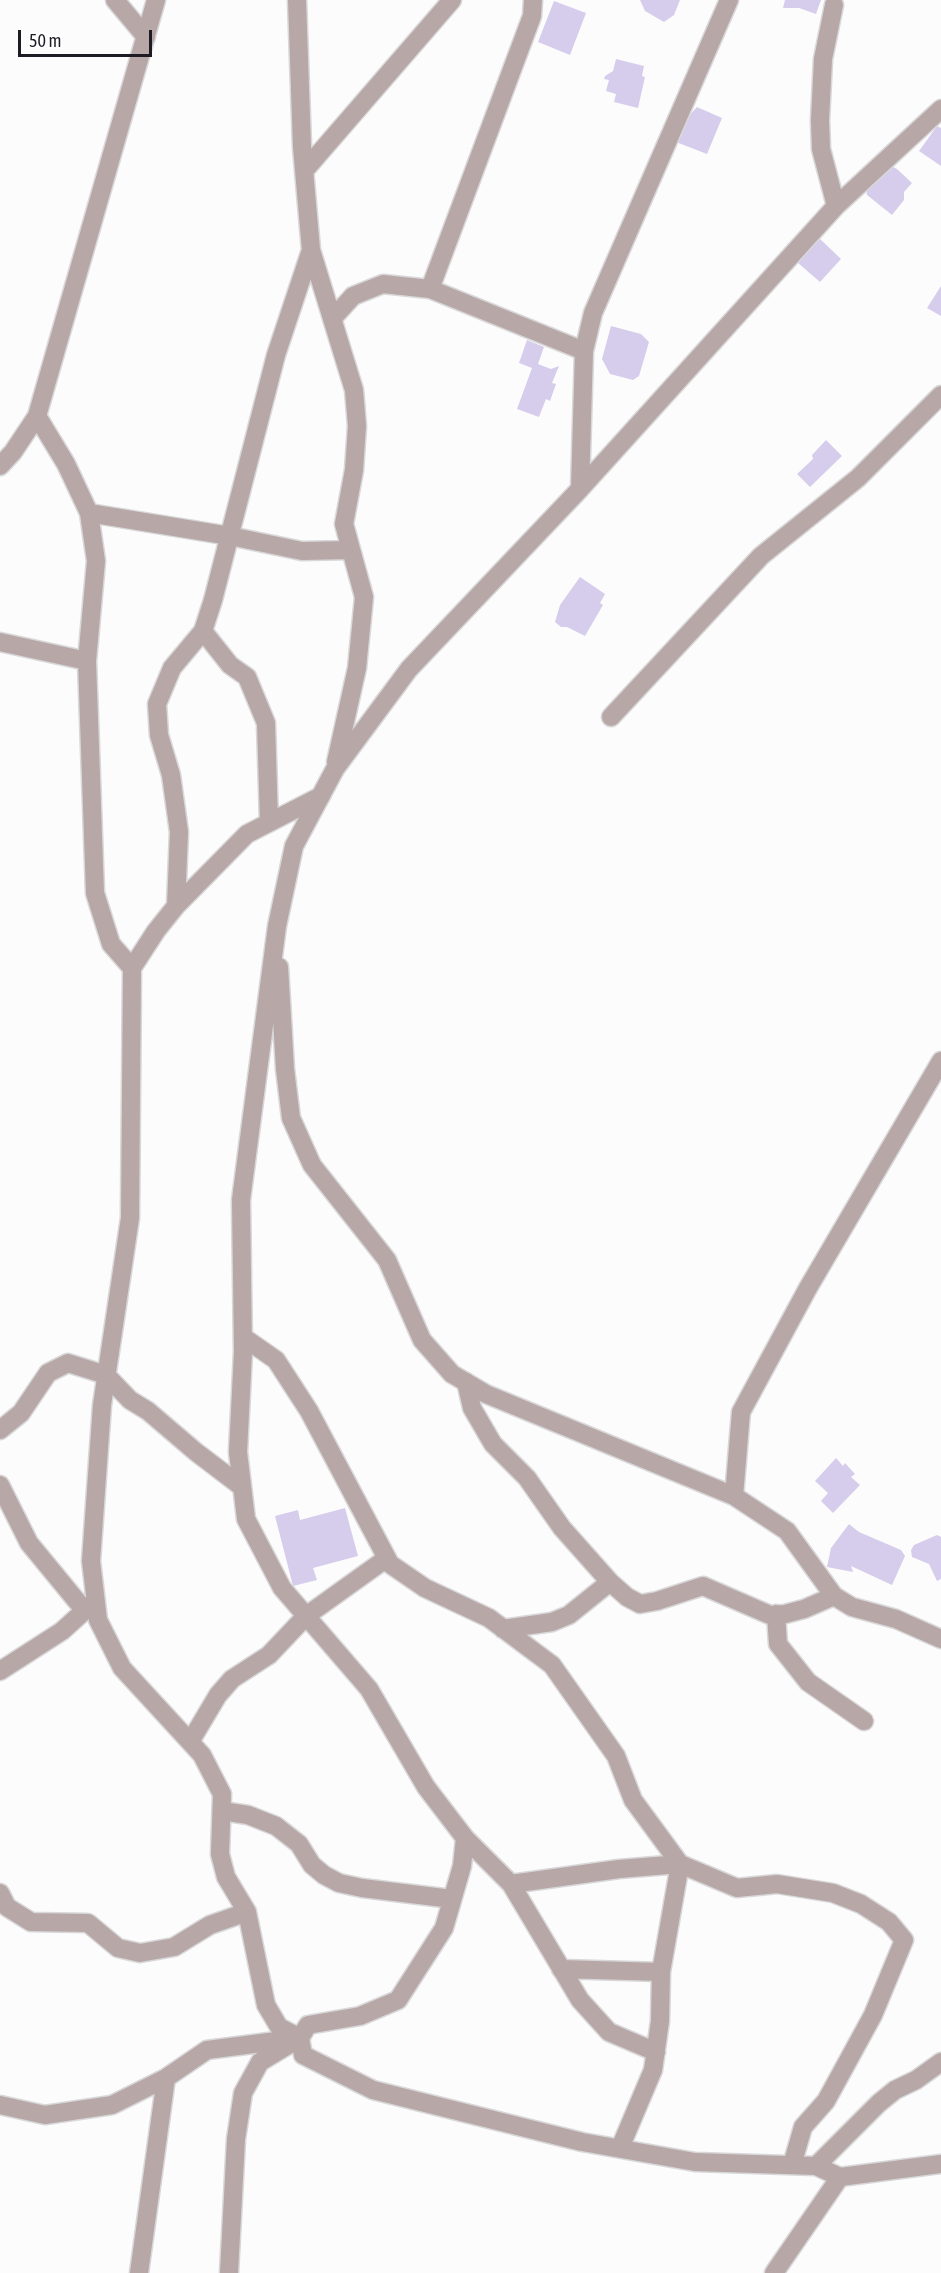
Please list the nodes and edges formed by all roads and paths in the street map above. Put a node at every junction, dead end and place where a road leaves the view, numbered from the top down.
1 (115, 0) edge
2 (156, 0) edge
3 (297, 0) edge
4 (452, 0) edge
5 (533, 0) edge
6 (729, 0) edge
7 (834, 5) dead end
8 (146, 37) junction
9 (941, 109) edge
10 (304, 171) junction
11 (836, 206) junction
12 (311, 250) junction
13 (430, 289) junction
14 (332, 319) junction
15 (584, 351) junction
16 (941, 395) edge
17 (36, 416) junction
18 (0, 466) edge
19 (580, 489) junction
20 (89, 513) junction
21 (230, 536) junction
22 (350, 550) junction
23 (203, 631) junction
24 (0, 642) edge
25 (87, 662) junction
26 (611, 717) dead end
27 (334, 769) junction
28 (321, 796) junction
29 (269, 822) junction
30 (176, 906) junction
31 (277, 926) junction
32 (132, 968) junction
33 (941, 1061) edge
34 (243, 1337) junction
35 (106, 1375) junction
36 (466, 1382) junction
37 (0, 1430) edge
38 (0, 1485) edge
39 (242, 1487) junction
40 (734, 1496) junction
41 (387, 1558) junction
42 (610, 1582) junction
43 (834, 1596) junction
44 (90, 1606) junction
45 (776, 1614) junction
46 (306, 1617) junction
47 (503, 1629) junction
48 (941, 1639) edge
49 (0, 1671) edge
50 (864, 1721) dead end
51 (190, 1742) junction
52 (222, 1811) junction
53 (465, 1838) junction
54 (680, 1864) junction
55 (511, 1884) junction
56 (0, 1893) edge
57 (453, 1899) junction
58 (248, 1912) junction
59 (561, 1968) junction
60 (661, 1972) junction
61 (300, 2038) junction
62 (656, 2052) junction
63 (941, 2062) edge
64 (166, 2078) junction
65 (0, 2105) edge
66 (620, 2148) junction
67 (941, 2164) edge
68 (792, 2165) junction
69 (816, 2166) junction
70 (840, 2177) junction
71 (140, 2273) edge
72 (229, 2273) edge
73 (774, 2273) edge

1 - 8 street
2 - 8 street
3 - 10 street
4 - 10 street
5 - 13 street
6 - 15 street
7 - 11 street
8 - 17 street
9 - 11 street
10 - 12 street
11 - 19 street
12 - 14 street
12 - 21 street
13 - 14 street
13 - 15 street
14 - 22 street
15 - 19 street
16 - 26 street
17 - 18 street
17 - 20 street
19 - 27 street
20 - 21 street
20 - 25 street
21 - 22 street
21 - 23 street
22 - 27 street
23 - 29 street
23 - 30 street
24 - 25 street
25 - 32 street
27 - 28 street
28 - 29 street
28 - 31 street
29 - 30 street
30 - 32 street
31 - 34 street
31 - 36 street
32 - 35 street
33 - 40 street
34 - 39 street
34 - 41 street
35 - 37 street
35 - 39 street
35 - 44 street
36 - 40 street
36 - 42 street
38 - 44 street
39 - 46 street
40 - 43 street
41 - 46 street
41 - 47 street
42 - 45 street
42 - 47 street
43 - 45 street
43 - 48 street
44 - 49 street
44 - 51 street
45 - 50 street
46 - 51 street
46 - 53 street
47 - 54 street
51 - 52 street
52 - 57 street
52 - 58 street
53 - 55 street
53 - 57 street
54 - 55 street
54 - 60 street
54 - 68 street
55 - 59 street
56 - 58 street
57 - 61 street
58 - 61 street
59 - 60 street
59 - 62 street
60 - 62 street
61 - 64 street
61 - 66 street
61 - 72 street
62 - 66 street
63 - 69 street
64 - 65 street
64 - 71 street
66 - 68 street
67 - 70 street
68 - 69 street
69 - 70 street
70 - 73 street

